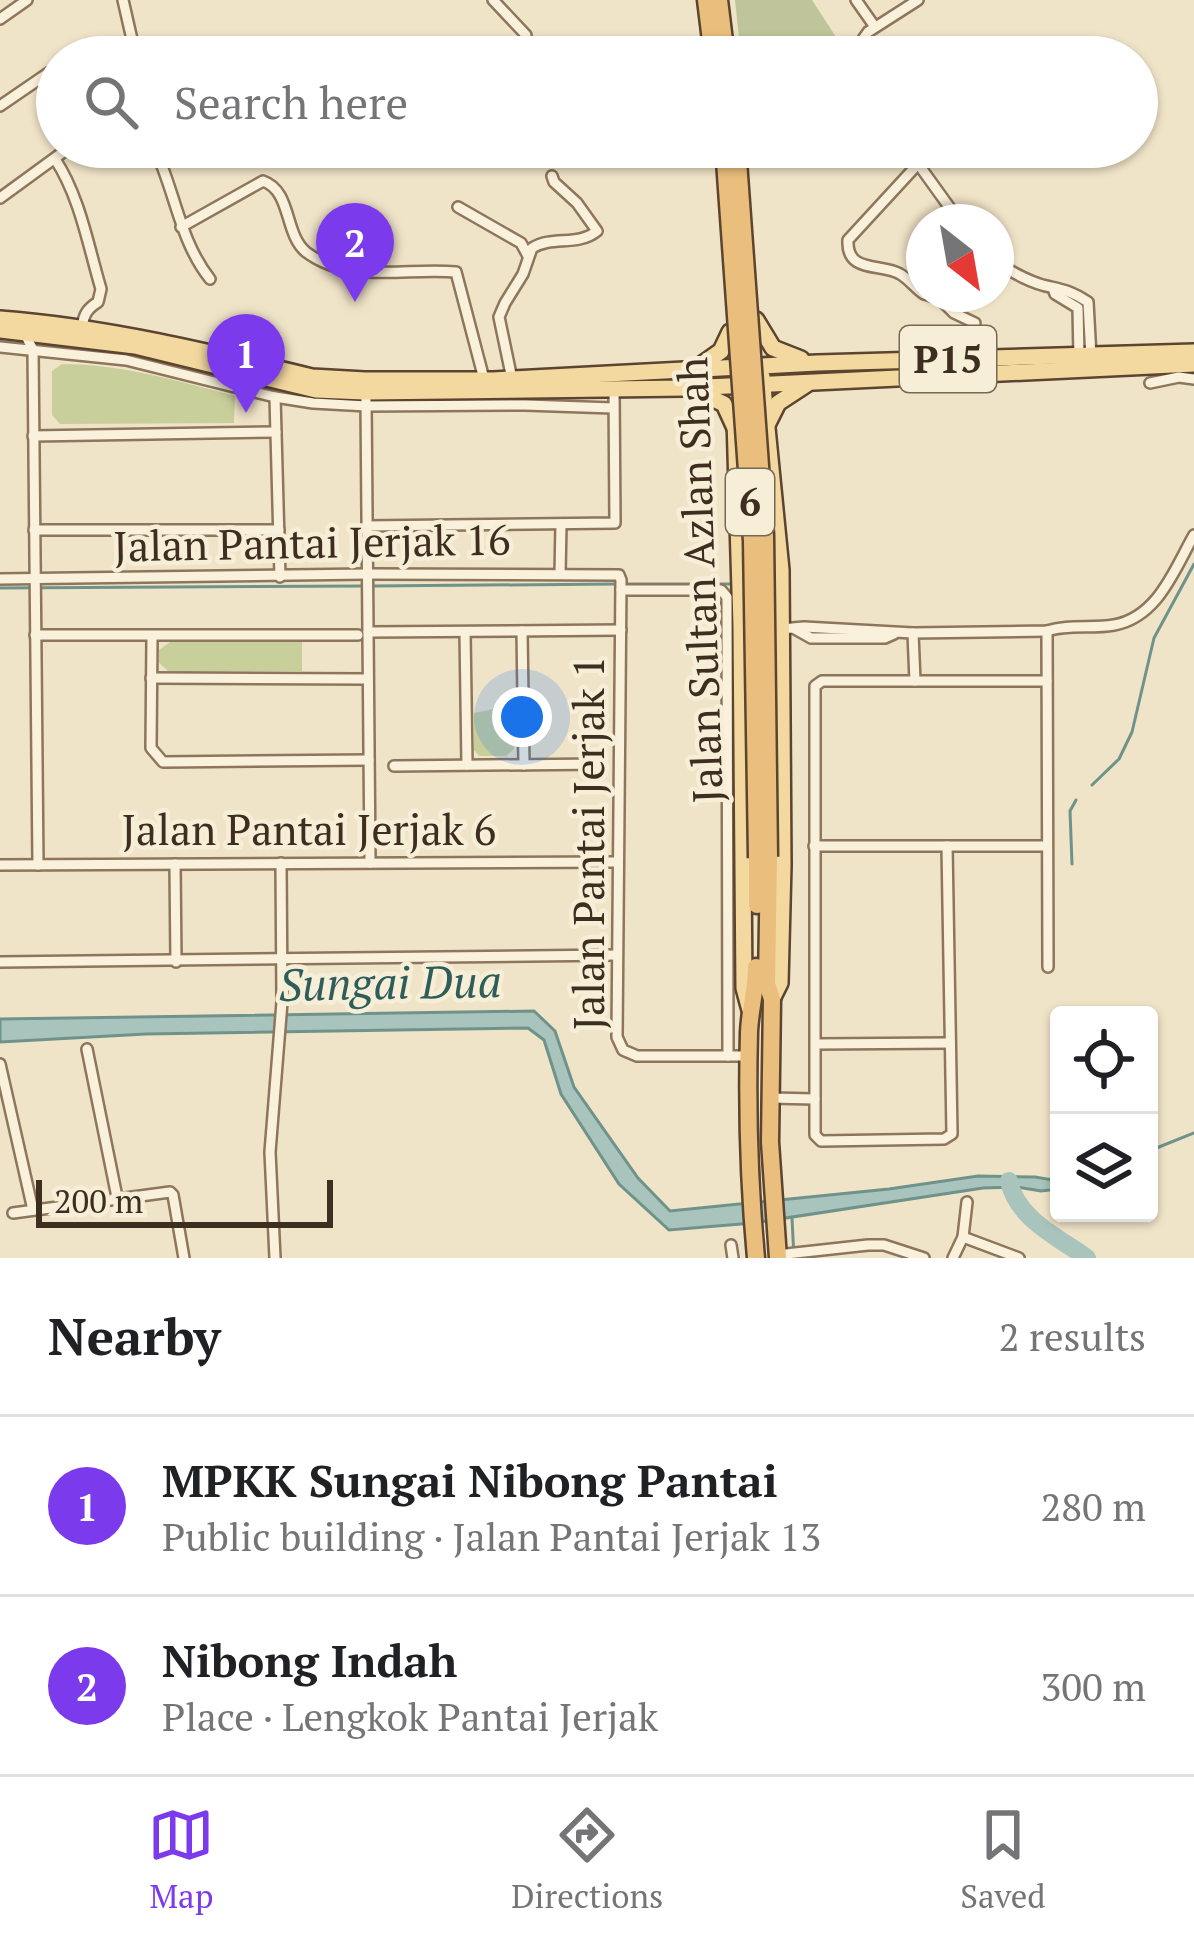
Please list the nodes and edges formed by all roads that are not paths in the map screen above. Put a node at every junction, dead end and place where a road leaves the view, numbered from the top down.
1 (27, 0) edge
2 (493, 0) edge
3 (703, 0) edge
4 (721, 0) edge
5 (856, 0) edge
6 (918, 0) edge
7 (126, 1) edge
8 (0, 19) edge
9 (875, 28) junction
10 (526, 35) dead end
11 (132, 36) edge
12 (708, 36) edge
13 (726, 36) edge
14 (866, 36) edge
15 (36, 81) edge
16 (0, 106) edge
17 (42, 168) edge
18 (61, 168) edge
19 (163, 168) edge
20 (721, 168) edge
21 (722, 168) edge
22 (740, 168) edge
23 (741, 168) edge
24 (914, 168) edge
25 (921, 168) edge
26 (552, 176) dead end
27 (0, 198) edge
28 (946, 204) edge
29 (458, 207) dead end
30 (181, 226) junction
31 (528, 256) junction
32 (1014, 273) edge
33 (210, 279) dead end
34 (906, 279) edge
35 (953, 312) edge
36 (0, 319) edge
37 (756, 320) junction
38 (975, 323) dead end
39 (82, 327) junction
40 (0, 330) edge
41 (24, 332) junction
42 (730, 332) junction
43 (45, 334) junction
44 (0, 347) edge
45 (33, 350) junction
46 (1194, 352) edge
47 (1085, 362) junction
48 (818, 363) junction
49 (1194, 364) edge
50 (762, 376) junction
51 (732, 378) junction
52 (1194, 379) edge
53 (689, 380) junction
54 (809, 382) junction
55 (1150, 383) dead end
56 (485, 385) junction
57 (512, 385) junction
58 (614, 389) junction
59 (366, 393) junction
60 (275, 397) junction
61 (614, 408) junction
62 (766, 427) junction
63 (736, 430) junction
64 (276, 432) junction
65 (33, 436) junction
66 (561, 524) junction
67 (738, 524) junction
68 (778, 525) junction
69 (367, 526) junction
70 (34, 530) junction
71 (279, 530) junction
72 (1194, 535) edge
73 (560, 574) junction
74 (280, 577) junction
75 (0, 579) edge
76 (368, 580) junction
77 (34, 584) junction
78 (621, 585) junction
79 (788, 629) junction
80 (621, 630) junction
81 (522, 631) junction
82 (1047, 631) junction
83 (465, 632) junction
84 (363, 633) junction
85 (913, 633) junction
86 (35, 635) junction
87 (152, 636) junction
88 (152, 678) junction
89 (368, 679) junction
90 (915, 681) junction
91 (1047, 681) junction
92 (369, 760) junction
93 (600, 764) dead end
94 (467, 765) junction
95 (524, 765) junction
96 (394, 766) dead end
97 (814, 846) junction
98 (947, 846) junction
99 (1047, 846) junction
100 (763, 857) junction
101 (618, 862) junction
102 (281, 863) junction
103 (370, 863) junction
104 (175, 864) junction
105 (0, 865) edge
106 (38, 865) junction
107 (617, 955) junction
108 (282, 961) junction
109 (0, 962) edge
110 (176, 962) junction
111 (1048, 967) dead end
112 (772, 999) junction
113 (750, 1010) junction
114 (950, 1042) junction
115 (816, 1044) junction
116 (87, 1049) dead end
117 (728, 1056) junction
118 (748, 1056) junction
119 (0, 1064) edge
120 (770, 1099) junction
121 (815, 1099) junction
122 (117, 1197) junction
123 (968, 1202) dead end
124 (32, 1210) junction
125 (13, 1213) dead end
126 (964, 1237) junction
127 (731, 1245) dead end
128 (786, 1254) edge
129 (184, 1258) edge
130 (275, 1258) edge
131 (733, 1258) edge
132 (756, 1258) edge
133 (924, 1258) edge
134 (953, 1258) edge
135 (1018, 1258) edge

1 - 8 street
2 - 10 street
3 - 12 highway
4 - 13 highway
5 - 9 street
6 - 9 street
7 - 11 street
9 - 14 street
15 - 16 street
17 - 27 street
18 - 39 street
19 - 30 street
20 - 42 main road, Jalan Sultan Azlan Shah / 6
21 - 100 highway, Jalan Sultan Azlan Shah / 6, bridge
22 - 100 highway, Jalan Sultan Azlan Shah / 6, bridge
23 - 37 main road, Jalan Sultan Azlan Shah / 6
24 - 34 street
25 - 28 street
26 - 31 street
29 - 31 street
30 - 33 street
30 - 56 street
31 - 57 street
32 - 47 street
35 - 38 street
36 - 39 main road, P15
37 - 48 main road
37 - 50 main road, Jalan Sultan Azlan Shah / 6
39 - 59 main road, P15
40 - 41 main road, P15
41 - 43 main road, P15
41 - 45 street
42 - 51 main road, Jalan Sultan Azlan Shah / 6
42 - 53 main road
43 - 45 street
43 - 59 main road, P15
44 - 45 street
45 - 60 street
45 - 65 street
46 - 47 main road, P15
47 - 48 main road, P15
47 - 49 main road, P15
47 - 54 main road, P15
48 - 50 main road, P15
50 - 51 main road, P15
50 - 54 main road, P15
50 - 62 main road, Jalan Sultan Azlan Shah / 6
51 - 53 main road, P15
51 - 63 main road, Jalan Sultan Azlan Shah / 6
52 - 55 street
53 - 57 main road, P15
53 - 58 main road, P15
53 - 63 main road
54 - 62 main road
56 - 57 main road, P15
56 - 59 main road, P15
57 - 58 main road, P15
58 - 61 street
59 - 60 street
59 - 61 street
59 - 69 street
60 - 64 street
61 - 66 street
62 - 68 main road, Jalan Sultan Azlan Shah / 6
63 - 67 main road, Jalan Sultan Azlan Shah / 6
64 - 65 street
64 - 71 street
65 - 70 street
66 - 69 street
66 - 73 street
67 - 68 main road
67 - 113 main road, Jalan Sultan Azlan Shah / 6
68 - 79 main road, Jalan Sultan Azlan Shah / 6
69 - 76 street
70 - 71 street
70 - 77 street
71 - 74 street
72 - 82 street
73 - 76 street, Jalan Pantai Jerjak 16
73 - 78 street, Jalan Pantai Jerjak 16
74 - 76 street, Jalan Pantai Jerjak 16
74 - 77 street, Jalan Pantai Jerjak 16
75 - 77 street, Jalan Pantai Jerjak 16
76 - 84 street
77 - 86 street
78 - 80 street, Jalan Pantai Jerjak 1
78 - 117 street, Jalan Pantai Jerjak 16
79 - 85 street
79 - 112 main road, Jalan Sultan Azlan Shah / 6
80 - 81 street
80 - 101 street, Jalan Pantai Jerjak 1
81 - 83 street
81 - 95 street
82 - 85 street
82 - 91 street
83 - 84 street
83 - 94 street
84 - 87 street
84 - 89 street
85 - 90 street
86 - 87 street
86 - 106 street
87 - 88 street
88 - 89 street
88 - 92 street
89 - 92 street
90 - 91 street
90 - 97 street
91 - 99 street
92 - 103 street
93 - 95 street
94 - 95 street
94 - 96 street
97 - 98 street
97 - 115 street
98 - 99 street
98 - 114 street
99 - 111 street
100 - 112 highway, Jalan Sultan Azlan Shah / 6
100 - 113 highway, Jalan Sultan Azlan Shah / 6
101 - 103 street, Jalan Pantai Jerjak 6
101 - 107 street, Jalan Pantai Jerjak 1
102 - 103 street, Jalan Pantai Jerjak 6
102 - 104 street, Jalan Pantai Jerjak 6
102 - 108 street
104 - 106 street, Jalan Pantai Jerjak 6
104 - 110 street
105 - 106 street, Jalan Pantai Jerjak 6
107 - 108 street
107 - 117 street, Jalan Pantai Jerjak 1
108 - 110 street
108 - 130 street
109 - 110 street
112 - 120 highway, Jalan Sultan Azlan Shah / 6
113 - 118 highway, Jalan Sultan Azlan Shah / 6
114 - 115 street
114 - 121 street
115 - 121 street
116 - 122 street
117 - 118 street, Jalan Pantai Jerjak 1
118 - 132 highway, Jalan Sultan Azlan Shah / 6
119 - 124 street
120 - 121 street
120 - 128 highway, Jalan Sultan Azlan Shah / 6
122 - 124 street
122 - 129 street
123 - 126 street
124 - 125 street
126 - 134 street
126 - 135 street
127 - 131 street
128 - 133 street

